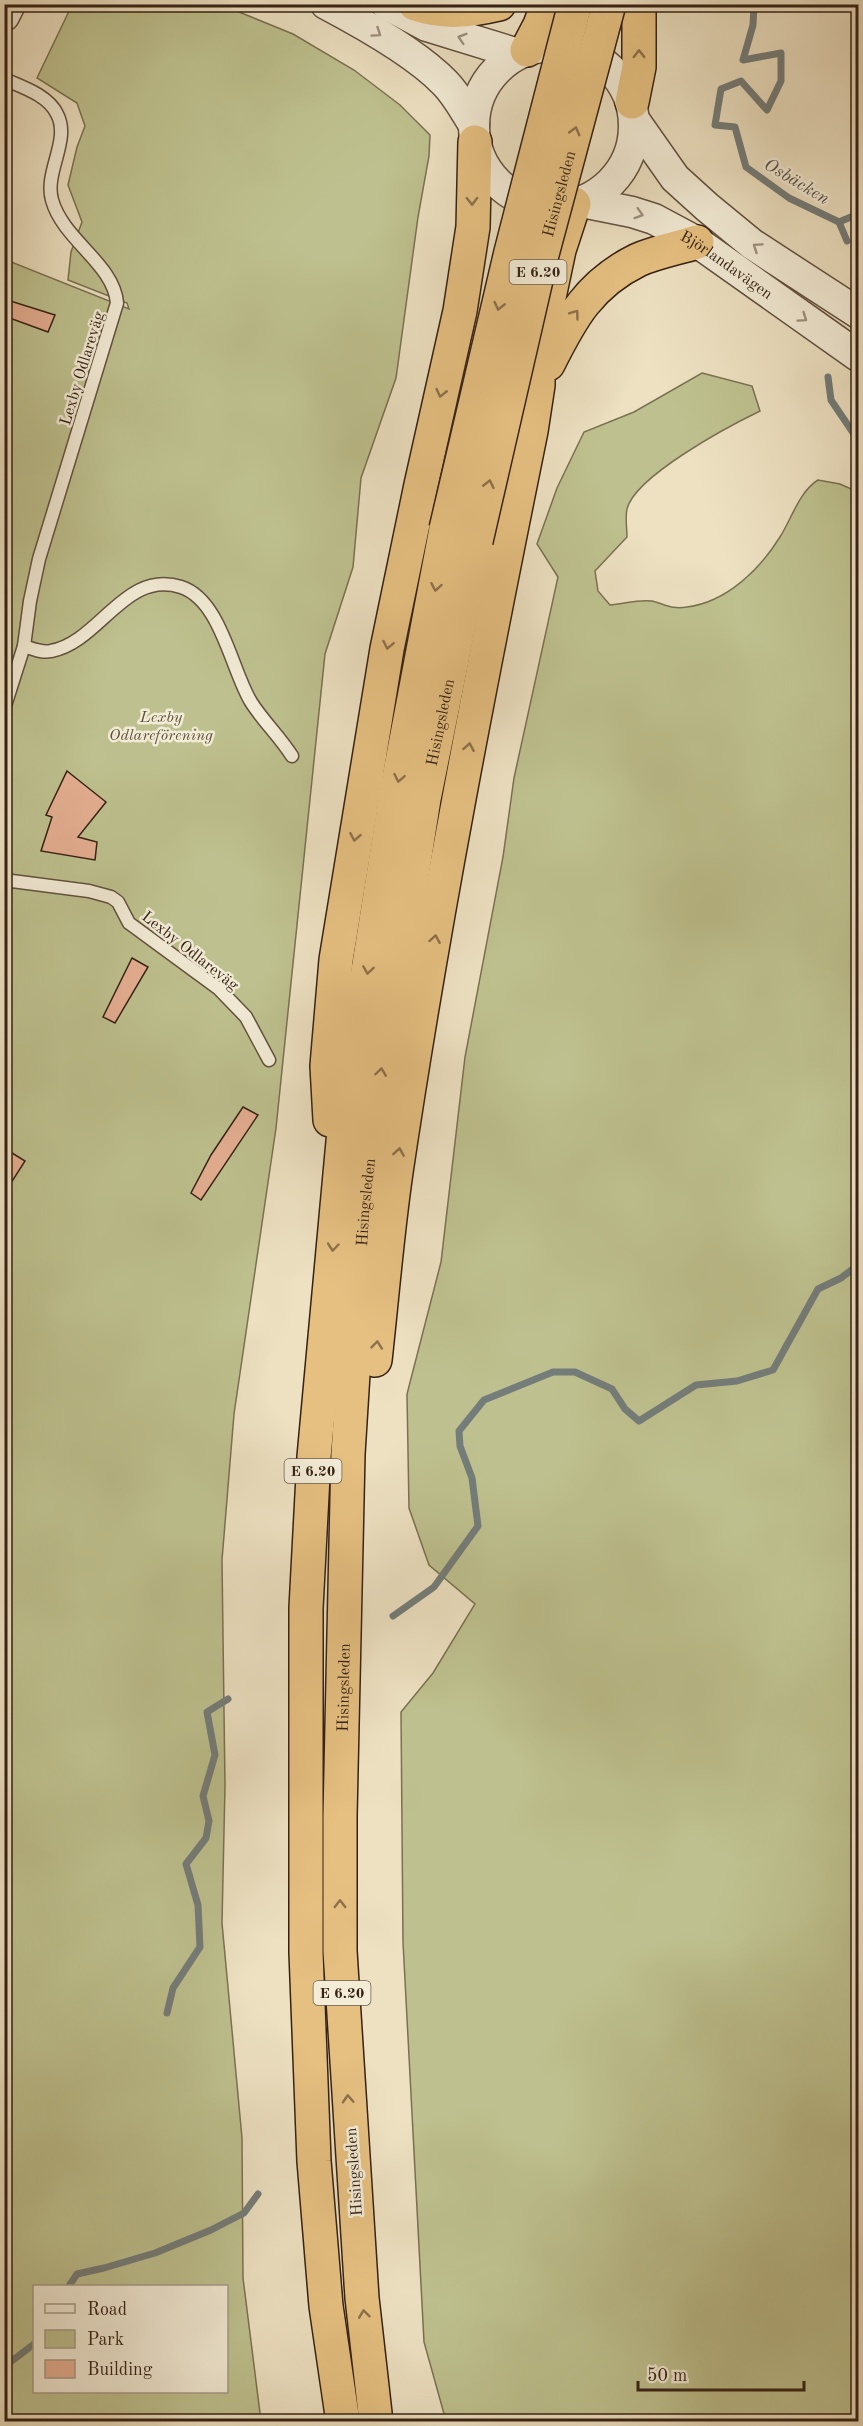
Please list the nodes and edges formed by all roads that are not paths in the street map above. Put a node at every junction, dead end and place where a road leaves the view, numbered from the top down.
1 (10, 4) edge
2 (326, 4) edge
3 (386, 4) edge
4 (415, 4) edge
5 (499, 4) edge
6 (548, 4) edge
7 (574, 4) edge
8 (609, 4) edge
9 (639, 4) edge
10 (4, 16) edge
11 (523, 52) junction
12 (4, 79) edge
13 (633, 112) junction
14 (475, 134) junction
15 (578, 203) junction
16 (697, 242) junction
17 (858, 313) edge
18 (858, 356) edge
19 (538, 385) junction
20 (24, 646) junction
21 (4, 709) edge
22 (292, 756) dead end
23 (4, 880) edge
24 (269, 1060) dead end
25 (336, 1214) junction
26 (344, 1612) junction
27 (343, 2421) edge
28 (376, 2421) edge

1 - 10 street
2 -> 14 street
11 -> 3 street
4 - 5 highway
6 - 11 highway
7 -> 25 highway, Hisingsleden / E 6.20, bridge
26 -> 8 highway, Hisingsleden / E 6.20, bridge
13 -> 9 highway
11 - 13 street
11 - 14 street
12 - 20 lane, Lexby Odlareväg
13 - 15 street
17 -> 13 street, Björlandavägen
14 - 15 street
14 -> 25 highway
15 -> 16 street, Björlandavägen
15 - 19 highway
16 -> 18 street, Björlandavägen
19 -> 16 highway
26 -> 19 highway
20 - 21 lane, Lexby Odlareväg
20 - 22 lane
23 - 24 lane, Lexby Odlareväg
25 -> 27 highway, Hisingsleden / E 6.20
28 -> 26 highway, Hisingsleden / E 6.20

